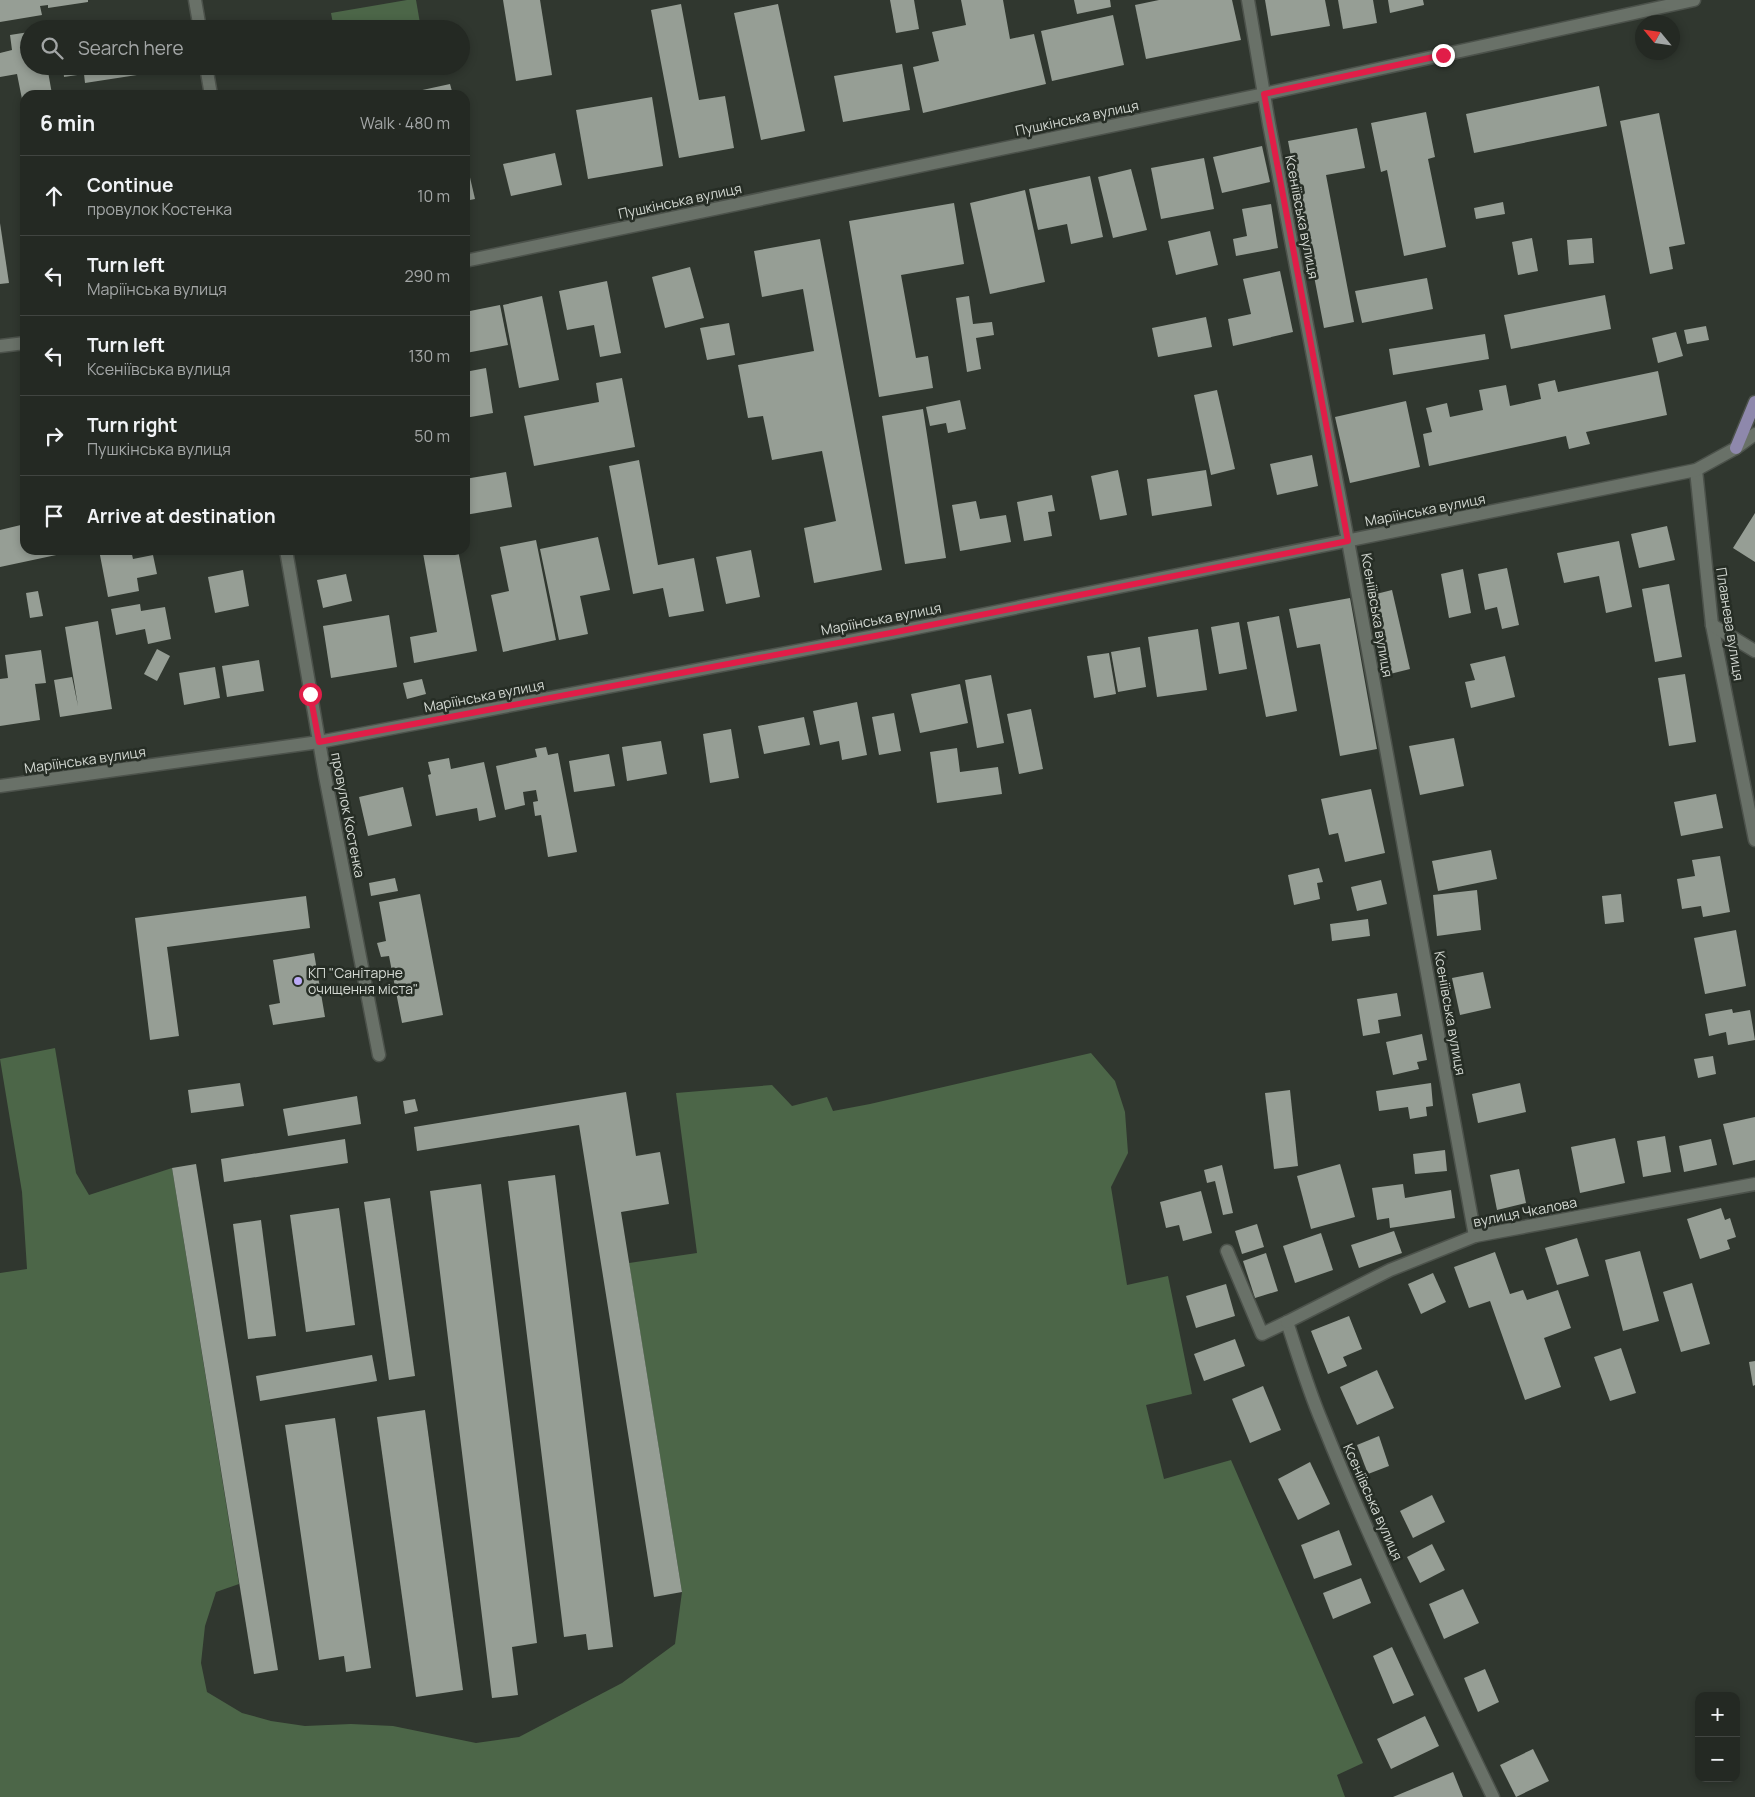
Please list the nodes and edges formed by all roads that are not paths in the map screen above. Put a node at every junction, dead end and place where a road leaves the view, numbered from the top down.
1 (195, 0) edge
2 (1248, 0) edge
3 (1694, 0) edge
4 (198, 20) edge
5 (207, 75) edge
6 (209, 90) edge
7 (1264, 94) junction
8 (470, 260) edge
9 (20, 344) edge
10 (0, 346) edge
11 (1755, 402) edge
12 (1755, 434) edge
13 (1736, 448) junction
14 (1696, 470) junction
15 (1348, 541) junction
16 (287, 555) edge
17 (1712, 625) junction
18 (1755, 651) edge
19 (319, 742) junction
20 (0, 786) edge
21 (1755, 840) edge
22 (379, 1055) dead end
23 (1755, 1184) edge
24 (1476, 1236) junction
25 (1227, 1251) dead end
26 (1287, 1322) junction
27 (1492, 1797) edge

1 - 4 street
2 - 7 street, Ксеніївська вулиця
3 - 7 street, Пушкінська вулиця
5 - 6 street
7 - 8 street, Пушкінська вулиця
7 - 15 street, Ксеніївська вулиця
9 - 10 street
11 - 13 main road
12 - 13 street, Маріїнська вулиця
13 - 14 street, Маріїнська вулиця
14 - 15 street, Маріїнська вулиця
14 - 17 street, Плавнева вулиця
15 - 19 street, Маріїнська вулиця
15 - 24 street, Ксеніївська вулиця
16 - 19 street, провулок Костенка
17 - 18 street
17 - 21 street, Плавнева вулиця
19 - 20 street, Маріїнська вулиця
19 - 22 street, провулок Костенка
23 - 24 street, вулиця Чкалова
24 - 26 street, вулиця Чкалова
25 - 26 street
26 - 27 street, Ксеніївська вулиця

